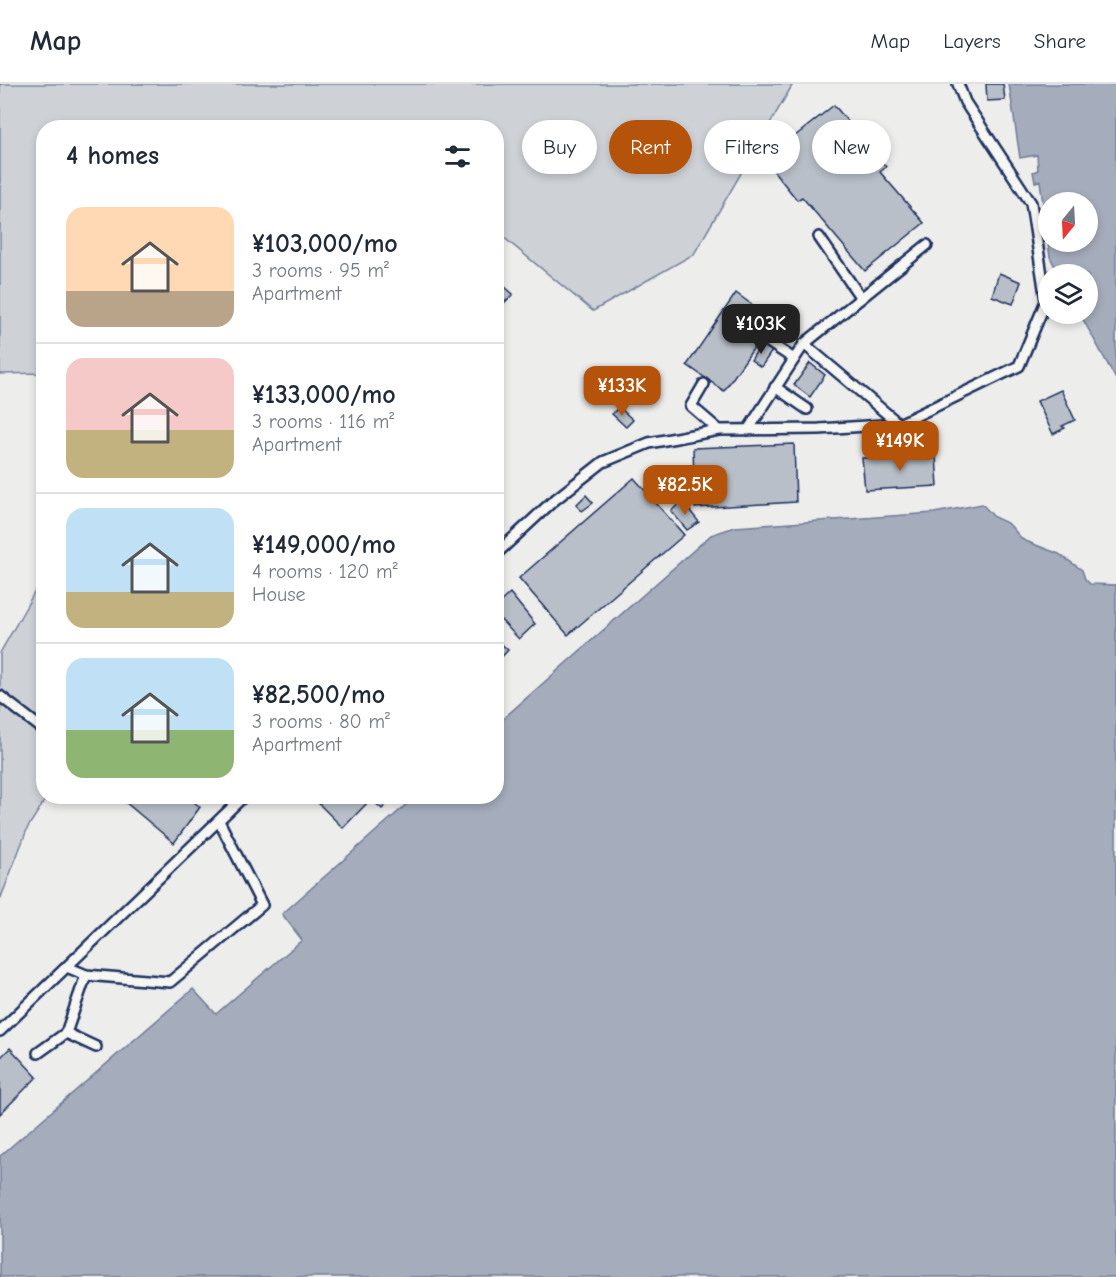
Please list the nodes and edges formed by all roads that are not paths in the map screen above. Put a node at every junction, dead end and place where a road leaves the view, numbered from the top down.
1 (958, 84) edge
2 (819, 237) dead end
3 (927, 244) dead end
4 (861, 298) junction
5 (767, 341) dead end
6 (804, 344) junction
7 (794, 359) junction
8 (704, 384) dead end
9 (776, 387) junction
10 (807, 409) dead end
11 (899, 424) junction
12 (719, 430) junction
13 (748, 430) junction
14 (504, 547) edge
15 (0, 696) edge
16 (36, 724) edge
17 (233, 804) edge
18 (219, 821) junction
19 (67, 966) junction
20 (86, 975) junction
21 (0, 1031) edge
22 (66, 1033) junction
23 (96, 1047) dead end
24 (38, 1053) dead end

1 - 11 lane
2 - 4 lane
3 - 4 lane
4 - 6 lane
5 - 7 lane
6 - 7 lane
6 - 11 lane
7 - 9 lane
8 - 12 lane
9 - 10 lane
9 - 13 lane
11 - 13 lane
12 - 13 lane
12 - 14 lane
15 - 16 lane
17 - 18 lane
18 - 19 lane
18 - 20 lane
19 - 20 lane
19 - 21 lane
20 - 22 lane
22 - 23 lane
22 - 24 lane

